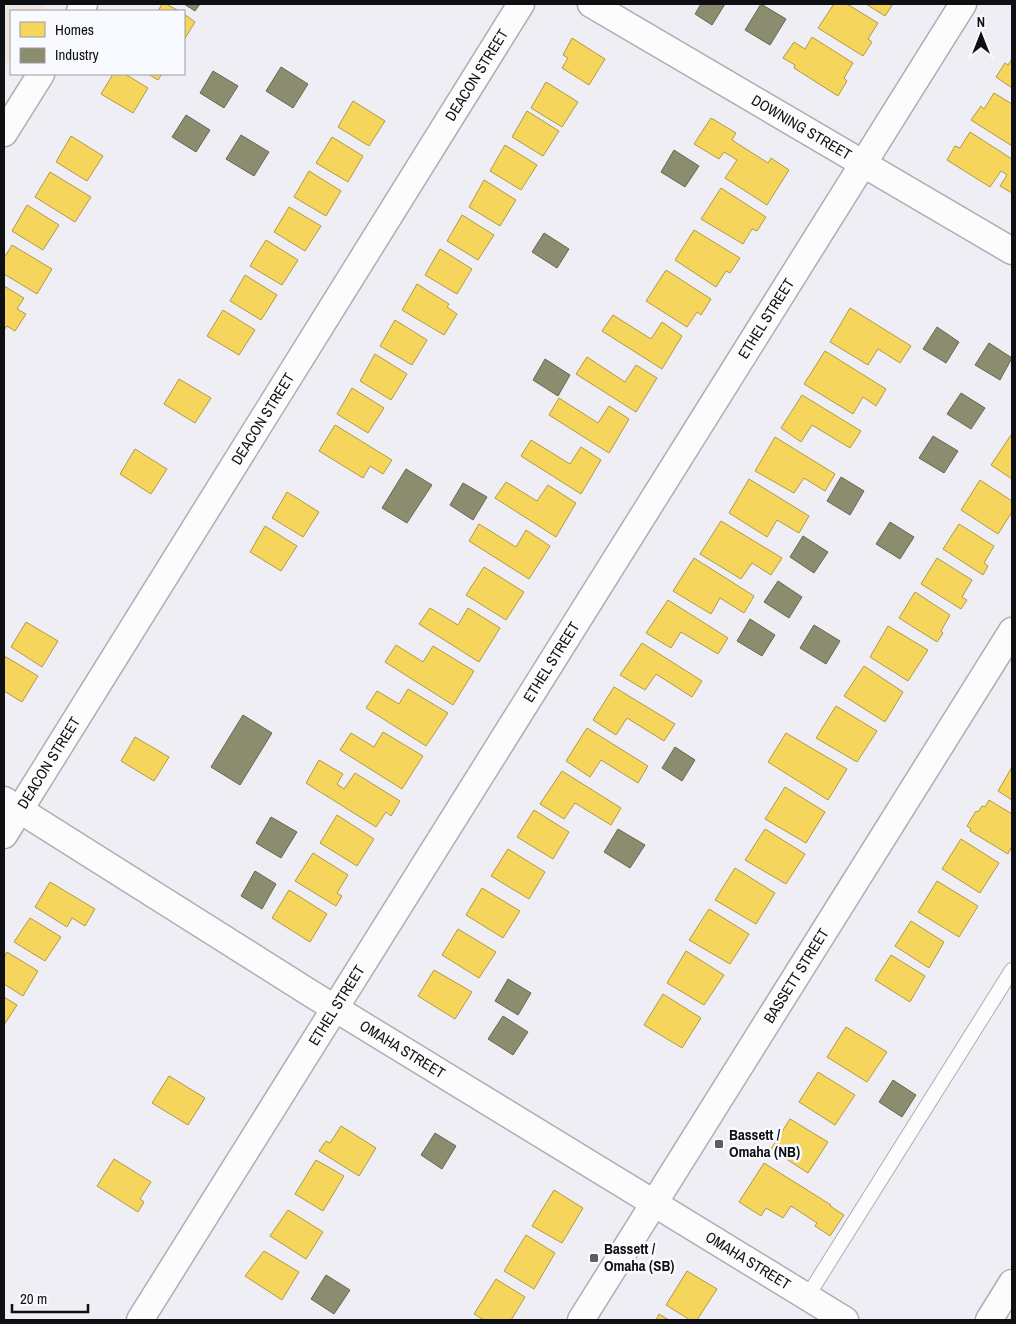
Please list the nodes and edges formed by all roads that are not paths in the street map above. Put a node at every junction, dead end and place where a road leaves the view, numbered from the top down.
1 (521, 4) edge
2 (591, 4) edge
3 (963, 4) edge
4 (40, 75) edge
5 (4, 133) edge
6 (863, 163) junction
7 (1012, 251) edge
8 (1012, 631) edge
9 (11, 805) edge
10 (4, 835) edge
11 (1012, 970) edge
12 (335, 1008) junction
13 (655, 1203) junction
14 (1012, 1283) edge
15 (806, 1296) junction
16 (140, 1320) edge
17 (581, 1320) edge
18 (845, 1320) edge
19 (989, 1320) edge

1 - 9 street, DEACON STREET
2 - 6 street, DOWNING STREET
3 - 6 street, ETHEL STREET
4 - 5 street
6 - 7 street, DOWNING STREET
6 - 12 street, ETHEL STREET
8 - 13 street, BASSETT STREET
9 - 10 street, DEACON STREET
9 - 12 street, OMAHA STREET
11 - 15 lane
12 - 13 street, OMAHA STREET
12 - 16 street, ETHEL STREET
13 - 15 street, OMAHA STREET
13 - 17 street, BASSETT STREET
14 - 19 street
15 - 18 street, OMAHA STREET

